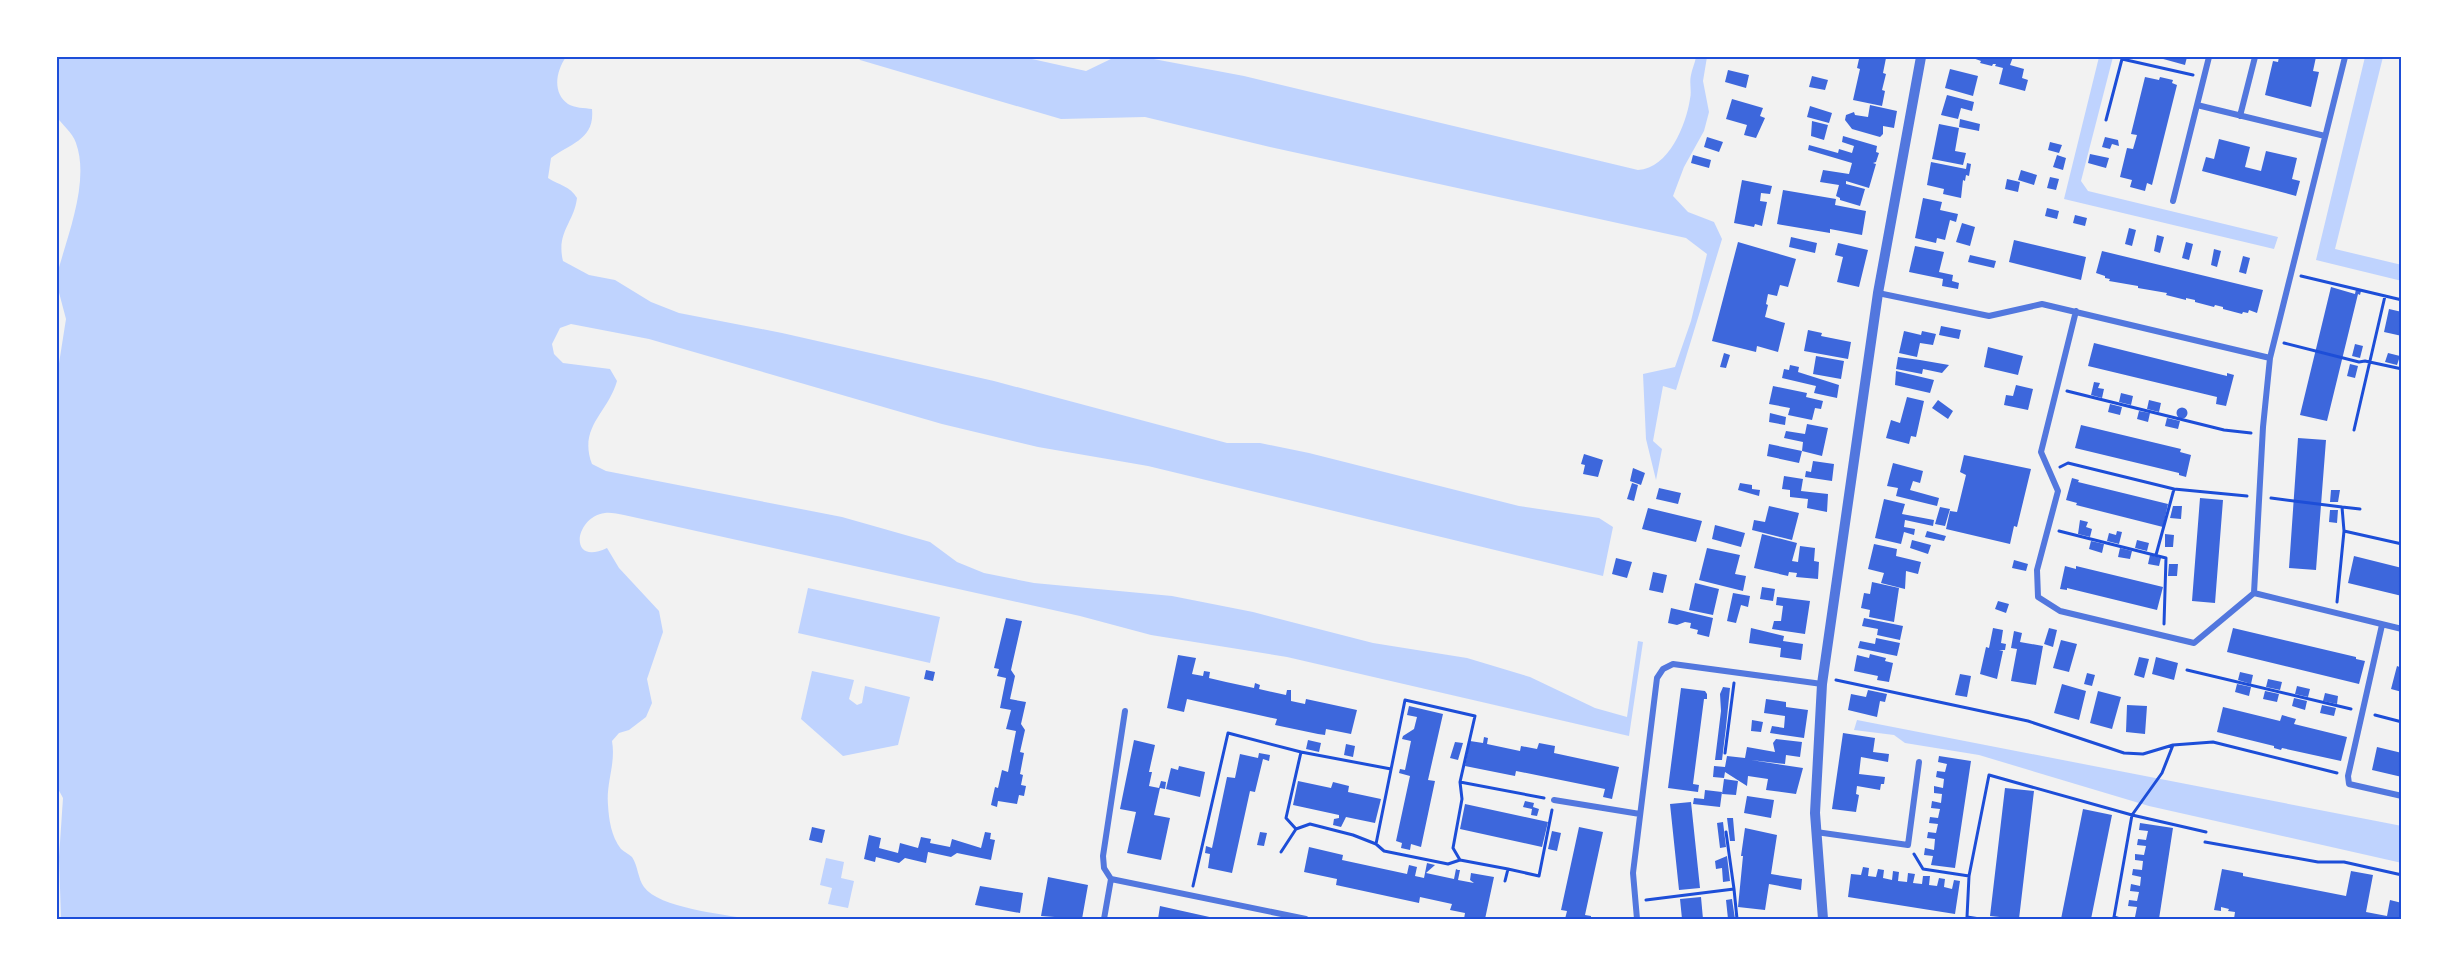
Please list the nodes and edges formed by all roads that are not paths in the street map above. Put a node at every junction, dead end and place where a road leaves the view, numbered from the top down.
1 (1921, 57) edge
2 (2209, 57) edge
3 (2255, 57) edge
4 (2345, 57) edge
5 (2197, 105) junction
6 (2240, 116) junction
7 (2325, 136) junction
8 (2173, 201) dead end
9 (1878, 293) junction
10 (2076, 311) junction
11 (2270, 358) junction
12 (2254, 593) junction
13 (2382, 625) junction
14 (2402, 629) edge
15 (1822, 680) junction
16 (1125, 711) dead end
17 (1919, 762) dead end
18 (2402, 796) edge
19 (1554, 800) road end
20 (1640, 814) junction
21 (1816, 832) junction
22 (1111, 879) junction
23 (1104, 919) edge
24 (1306, 919) edge
25 (1637, 919) edge
26 (1823, 919) edge

1 - 9 street
2 - 5 street
3 - 6 street
4 - 7 street
5 - 6 street
5 - 8 street
6 - 7 street
7 - 11 street
9 - 10 street
9 - 15 street
10 - 11 street
10 - 12 street
11 - 12 street
12 - 13 street
13 - 14 street
13 - 18 street
15 - 20 street
15 - 21 street
16 - 22 street
17 - 21 street
19 - 20 street
20 - 25 street
21 - 26 street
22 - 23 street
22 - 24 street

